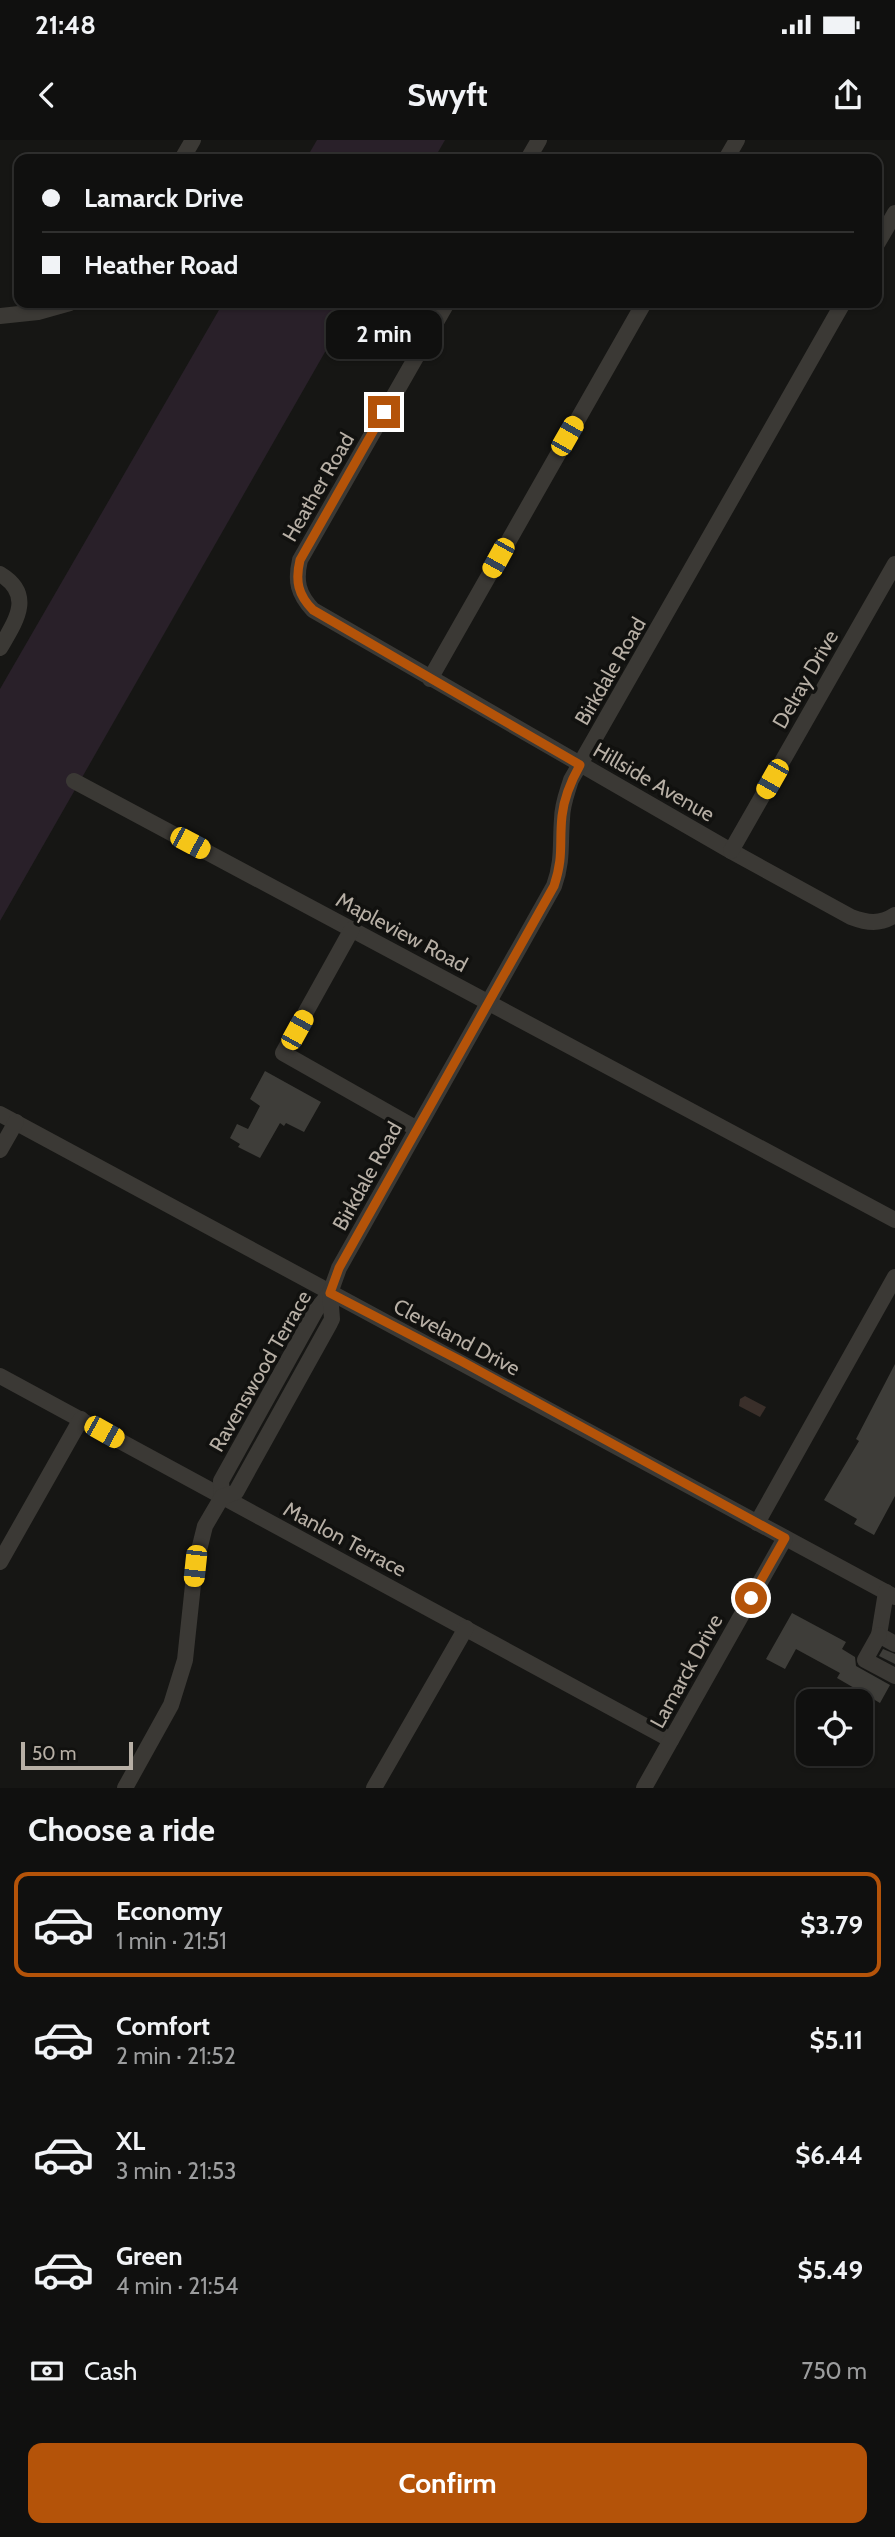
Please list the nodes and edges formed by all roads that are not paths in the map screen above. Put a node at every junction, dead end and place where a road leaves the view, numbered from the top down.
1 (895, 213) edge
2 (882, 235) edge
3 (52, 308) edge
4 (444, 308) edge
5 (640, 308) edge
6 (841, 308) edge
7 (0, 316) edge
8 (895, 564) edge
9 (0, 574) edge
10 (298, 586) joint
11 (0, 648) edge
12 (430, 678) junction
13 (580, 765) junction
14 (74, 781) dead end
15 (731, 851) junction
16 (895, 915) edge
17 (352, 929) junction
18 (488, 1001) junction
19 (0, 1114) edge
20 (16, 1122) junction
21 (417, 1129) junction
22 (0, 1150) edge
23 (895, 1220) edge
24 (895, 1277) edge
25 (330, 1293) junction
26 (0, 1376) edge
27 (267, 1398) junction
28 (283, 1407) junction
29 (81, 1419) junction
30 (222, 1497) junction
31 (757, 1523) junction
32 (785, 1538) junction
33 (0, 1562) edge
34 (890, 1594) edge
35 (466, 1628) junction
36 (879, 1635) junction
37 (895, 1644) edge
38 (895, 1676) edge
39 (671, 1740) junction
40 (125, 1788) edge
41 (374, 1788) edge
42 (644, 1788) edge

1 - 2 street
3 - 7 street
4 - 10 street, Heather Road
5 - 12 street
6 - 13 street, Birkdale Road
8 - 15 street, Delray Drive
9 - 11 street
10 - 12 street, Hillside Avenue
12 - 13 street, Hillside Avenue
13 - 15 street, Hillside Avenue
13 - 18 street, Birkdale Road
14 - 17 street, Mapleview Road
15 - 16 street, Hillside Avenue
17 - 18 street, Mapleview Road
17 - 21 street
18 - 21 street, Birkdale Road
18 - 23 street, Mapleview Road
19 - 20 street, Cleveland Drive
20 - 22 street
20 - 25 street, Cleveland Drive
21 - 25 street, Birkdale Road
24 - 31 street
25 - 27 street, Ravenswood Terrace
25 - 28 street, Ravenswood Terrace
25 - 31 street, Cleveland Drive
26 - 29 street, Manlon Terrace
27 - 28 street
27 - 30 street, Ravenswood Terrace
28 - 30 street, Ravenswood Terrace
29 - 30 street, Manlon Terrace
29 - 33 street
30 - 35 street, Manlon Terrace
30 - 40 street, Ravenswood Terrace
31 - 32 street, Cleveland Drive
32 - 34 street, Cleveland Drive
32 - 39 street, Lamarck Drive
34 - 36 street
35 - 39 street, Manlon Terrace
35 - 41 street
36 - 37 street
36 - 38 street
39 - 42 street, Lamarck Drive

